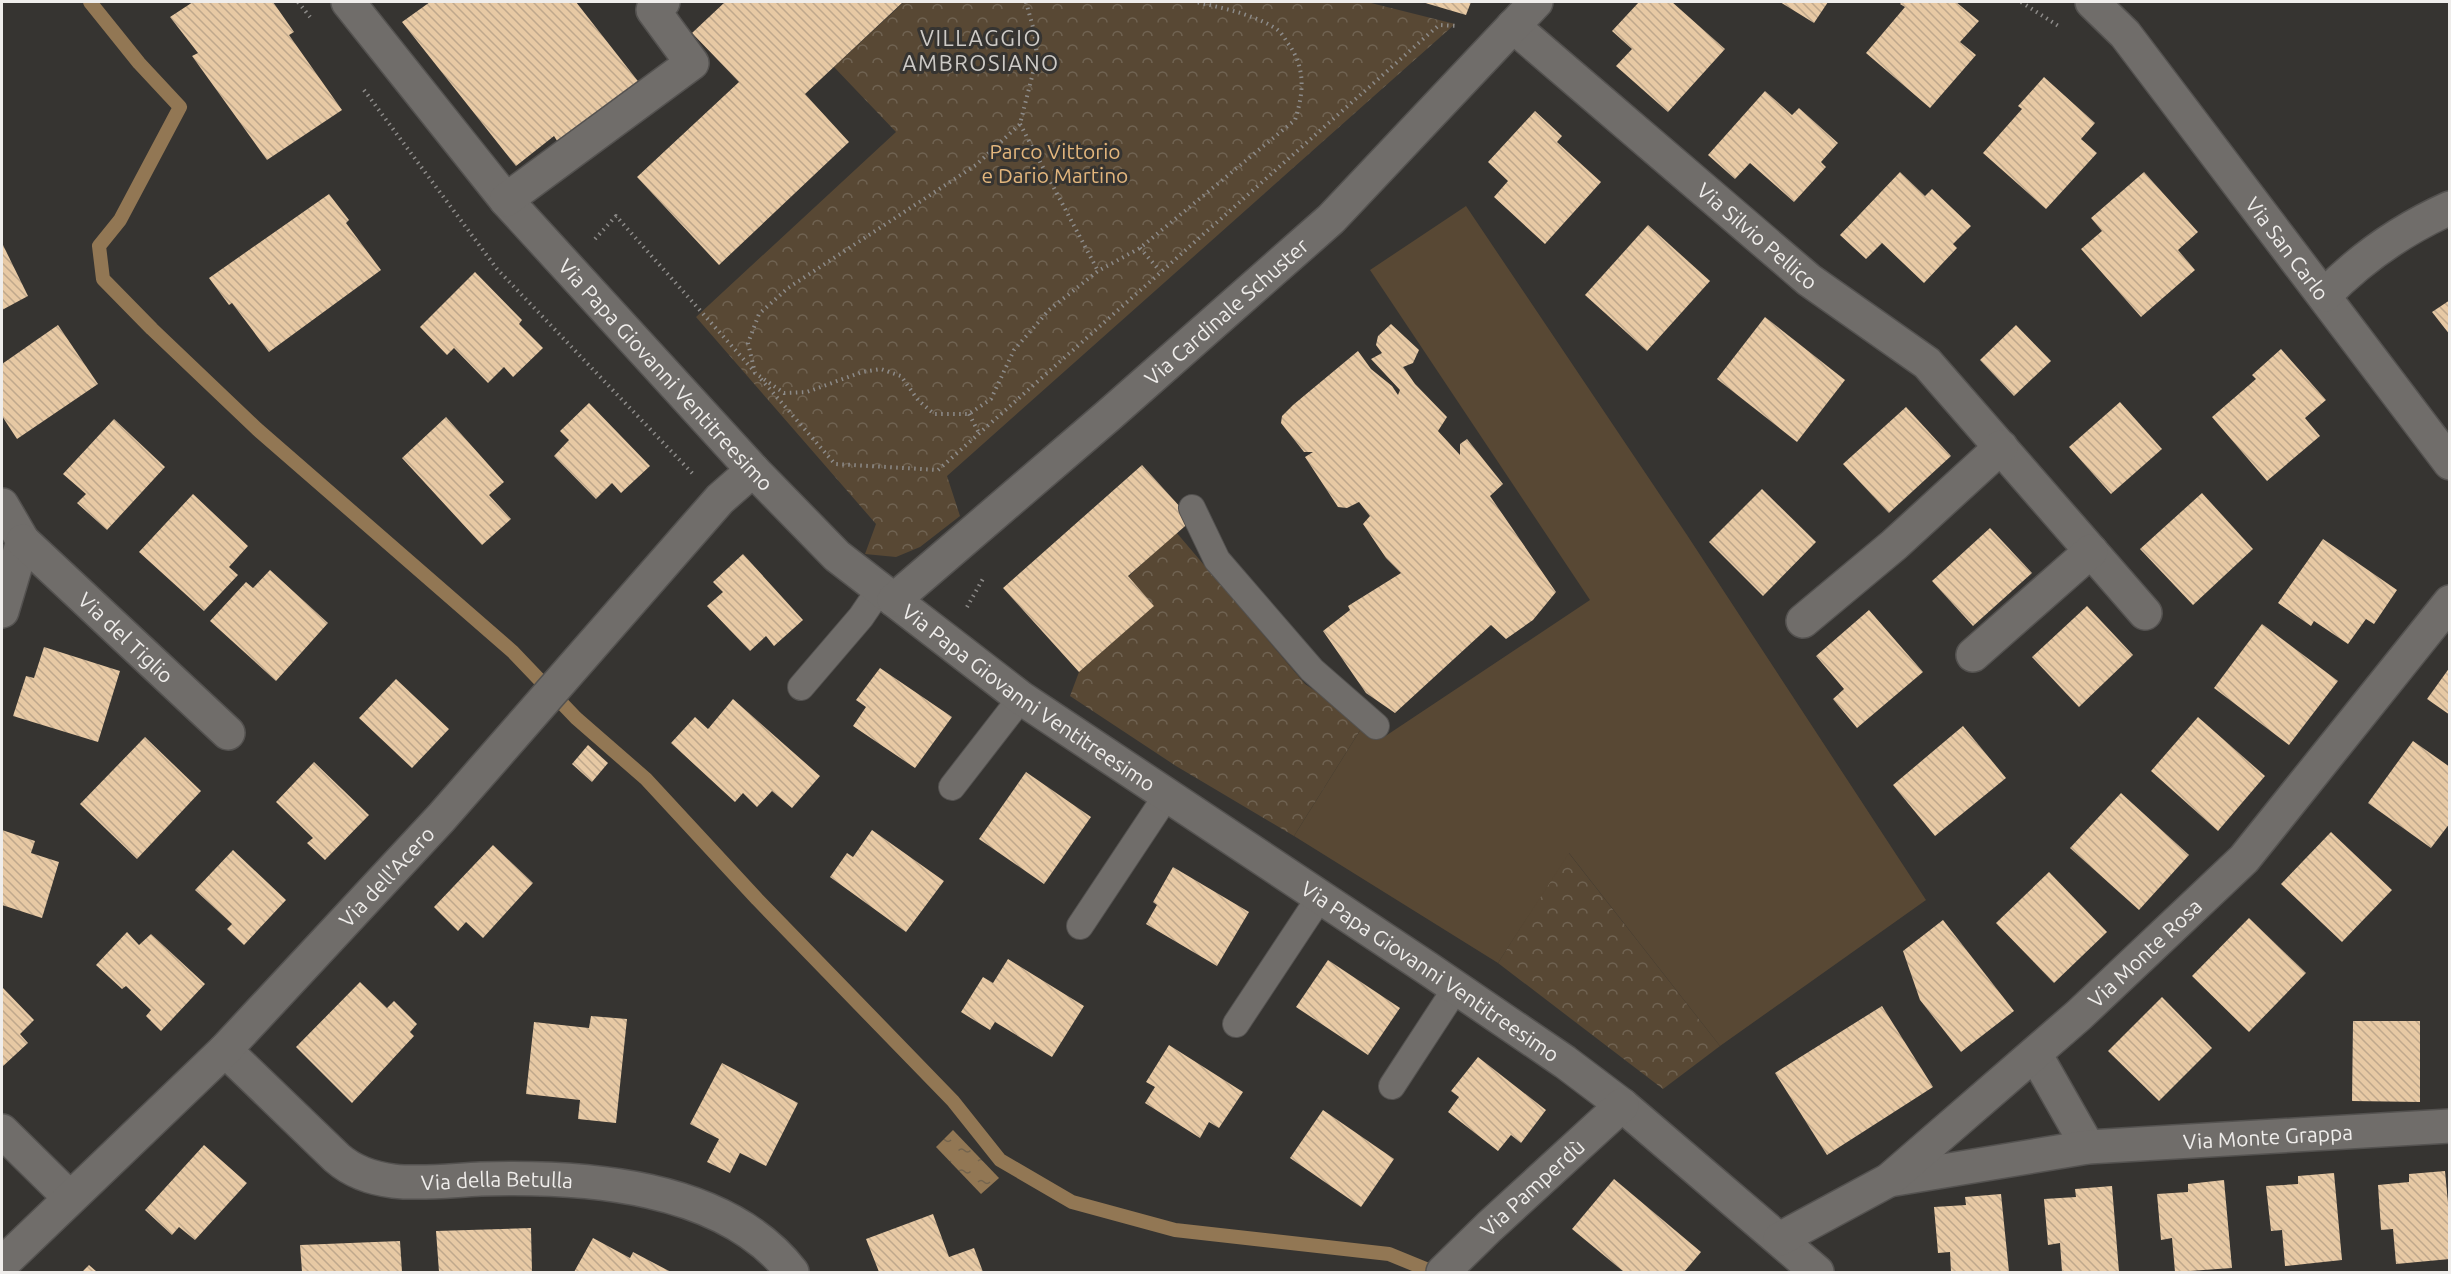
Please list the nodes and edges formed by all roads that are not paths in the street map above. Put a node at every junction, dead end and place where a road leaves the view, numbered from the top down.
1 (348, 2) edge
2 (663, 2) edge
3 (1536, 2) edge
4 (2092, 2) edge
5 (2117, 2) edge
6 (1513, 26) junction
7 (2125, 34) junction
8 (506, 200) junction
9 (2450, 208) edge
10 (2325, 296) junction
11 (2001, 447) junction
12 (2450, 463) edge
13 (753, 470) junction
14 (2, 505) edge
15 (1192, 508) dead end
16 (23, 542) junction
17 (2091, 551) junction
18 (887, 594) junction
19 (2450, 602) edge
20 (2, 611) edge
21 (2145, 613) dead end
22 (1803, 621) dead end
23 (1973, 654) dead end
24 (801, 687) dead end
25 (1021, 699) junction
26 (1376, 726) dead end
27 (228, 733) dead end
28 (952, 787) dead end
29 (1167, 795) junction
30 (1320, 897) junction
31 (1080, 926) dead end
32 (1456, 988) junction
33 (1236, 1024) dead end
34 (225, 1050) junction
35 (2035, 1054) junction
36 (1392, 1086) dead end
37 (1622, 1105) junction
38 (2450, 1126) edge
39 (2, 1131) edge
40 (2088, 1147) junction
41 (1889, 1180) junction
42 (70, 1198) junction
43 (1780, 1239) junction
44 (2, 1264) edge
45 (1452, 1264) edge
46 (792, 1272) edge
47 (1817, 1272) edge

1 - 8 street, Via Papa Giovanni Ventitreesimo
2 - 8 street
3 - 6 street, Via Cardinale Schuster
4 - 7 street, Via San Carlo
5 - 7 street, Via San Carlo
6 - 11 street, Via Silvio Pellico
6 - 18 street, Via Cardinale Schuster
7 - 10 street, Via San Carlo
8 - 13 street, Via Papa Giovanni Ventitreesimo
9 - 10 street
10 - 12 street, Via San Carlo
11 - 17 street, Via Silvio Pellico
11 - 22 street
13 - 18 street, Via Papa Giovanni Ventitreesimo
13 - 34 street, Via dell'Acero
14 - 16 street, Via del Tiglio
15 - 26 lane
16 - 20 street
16 - 27 street, Via del Tiglio
17 - 21 street, Via Silvio Pellico
17 - 23 street
18 - 24 lane
18 - 25 street, Via Papa Giovanni Ventitreesimo
19 - 35 street, Via Monte Rosa
25 - 28 lane
25 - 29 street, Via Papa Giovanni Ventitreesimo
29 - 30 street, Via Papa Giovanni Ventitreesimo
29 - 31 lane
30 - 32 street, Via Papa Giovanni Ventitreesimo
30 - 33 lane
32 - 36 lane
32 - 37 street, Via Papa Giovanni Ventitreesimo
34 - 42 street, Via dell'Acero
34 - 46 street, Via della Betulla
35 - 40 street
35 - 41 street, Via Monte Rosa
37 - 43 street, Via Papa Giovanni Ventitreesimo
37 - 45 street, Via Pamperdù
38 - 40 street, Via Monte Grappa
39 - 42 street
40 - 41 street, Via Monte Grappa
41 - 43 street, Via Monte Rosa
42 - 44 street, Via dell'Acero
43 - 47 street, Via Papa Giovanni Ventitreesimo

